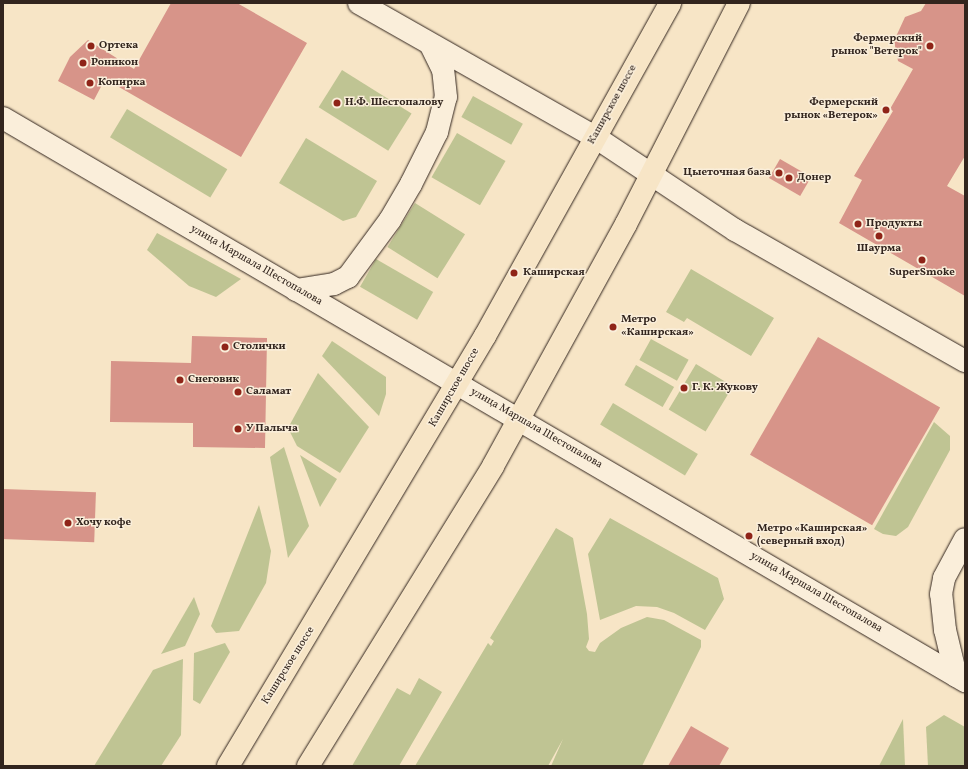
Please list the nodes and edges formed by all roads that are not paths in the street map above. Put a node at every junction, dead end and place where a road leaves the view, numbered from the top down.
1 (359, 3) edge
2 (670, 3) edge
3 (739, 3) edge
4 (431, 45) junction
5 (3, 118) edge
6 (595, 137) junction
7 (651, 173) junction
8 (296, 290) junction
9 (965, 361) edge
10 (457, 384) junction
11 (519, 419) junction
12 (965, 539) edge
13 (961, 679) edge
14 (228, 766) edge
15 (308, 766) edge

1 - 4 main road
2 - 6 main road, Каширское шоссе
3 - 7 main road
4 - 6 main road
4 - 8 main road
5 - 8 main road, улица Маршала Шестопалова
6 - 7 main road
6 - 10 main road, Каширское шоссе
7 - 9 main road
7 - 11 main road
8 - 10 main road, улица Маршала Шестопалова
10 - 11 main road, улица Маршала Шестопалова
10 - 14 main road, Каширское шоссе
11 - 13 main road, улица Маршала Шестопалова
11 - 15 main road
12 - 13 main road

